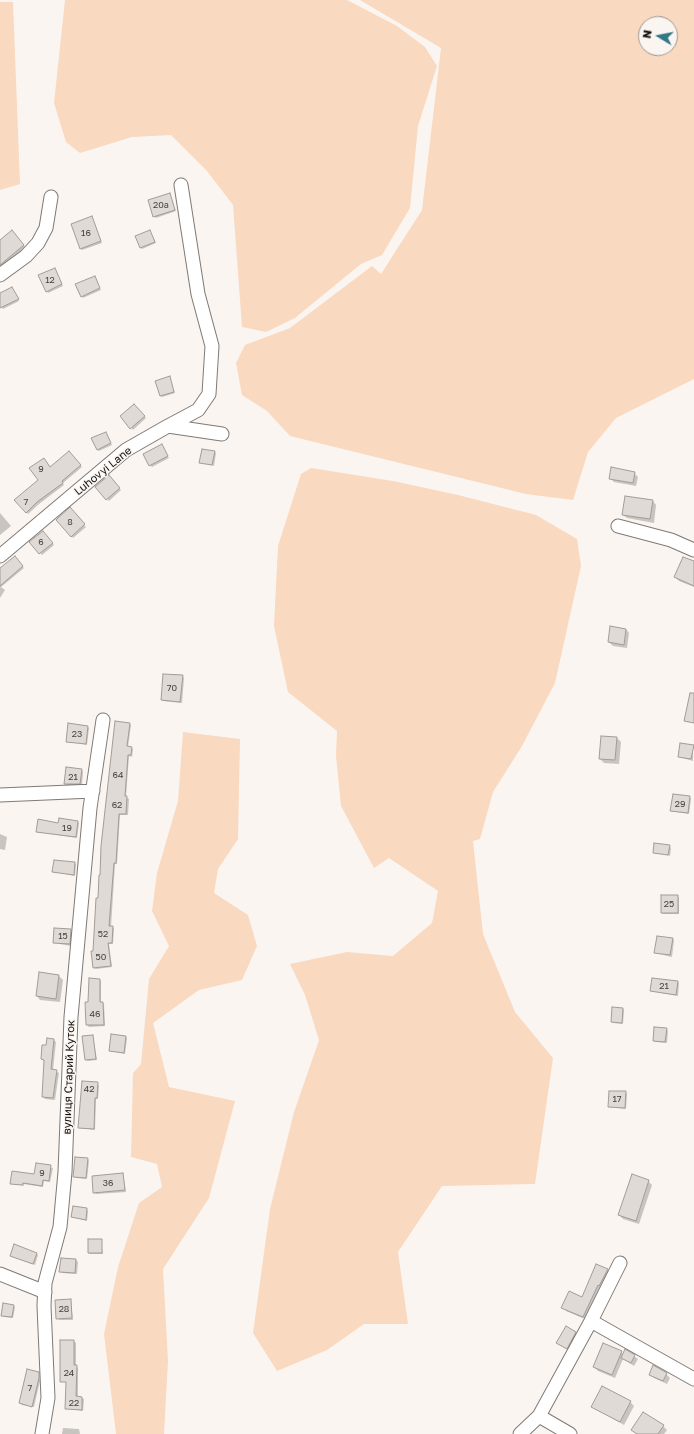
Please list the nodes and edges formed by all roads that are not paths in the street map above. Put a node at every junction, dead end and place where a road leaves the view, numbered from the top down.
1 (181, 185) dead end
2 (52, 197) dead end
3 (0, 275) edge
4 (168, 426) junction
5 (222, 434) dead end
6 (618, 526) dead end
7 (694, 550) edge
8 (0, 556) edge
9 (103, 720) dead end
10 (92, 791) junction
11 (0, 795) edge
12 (620, 1263) dead end
13 (0, 1274) edge
14 (45, 1292) junction
15 (591, 1321) junction
16 (694, 1379) edge
17 (539, 1416) junction
18 (42, 1434) edge
19 (520, 1434) edge
20 (570, 1434) edge

1 - 4 street, Luhovyi Lane
2 - 3 street
4 - 5 street
4 - 8 street, Luhovyi Lane
6 - 7 street
9 - 10 street, вулиця Старий Куток
10 - 11 street
10 - 14 street, вулиця Старий Куток
12 - 15 street
13 - 14 street
14 - 18 street, вулиця Старий Куток
15 - 16 street
15 - 17 street
17 - 19 street
17 - 20 street

